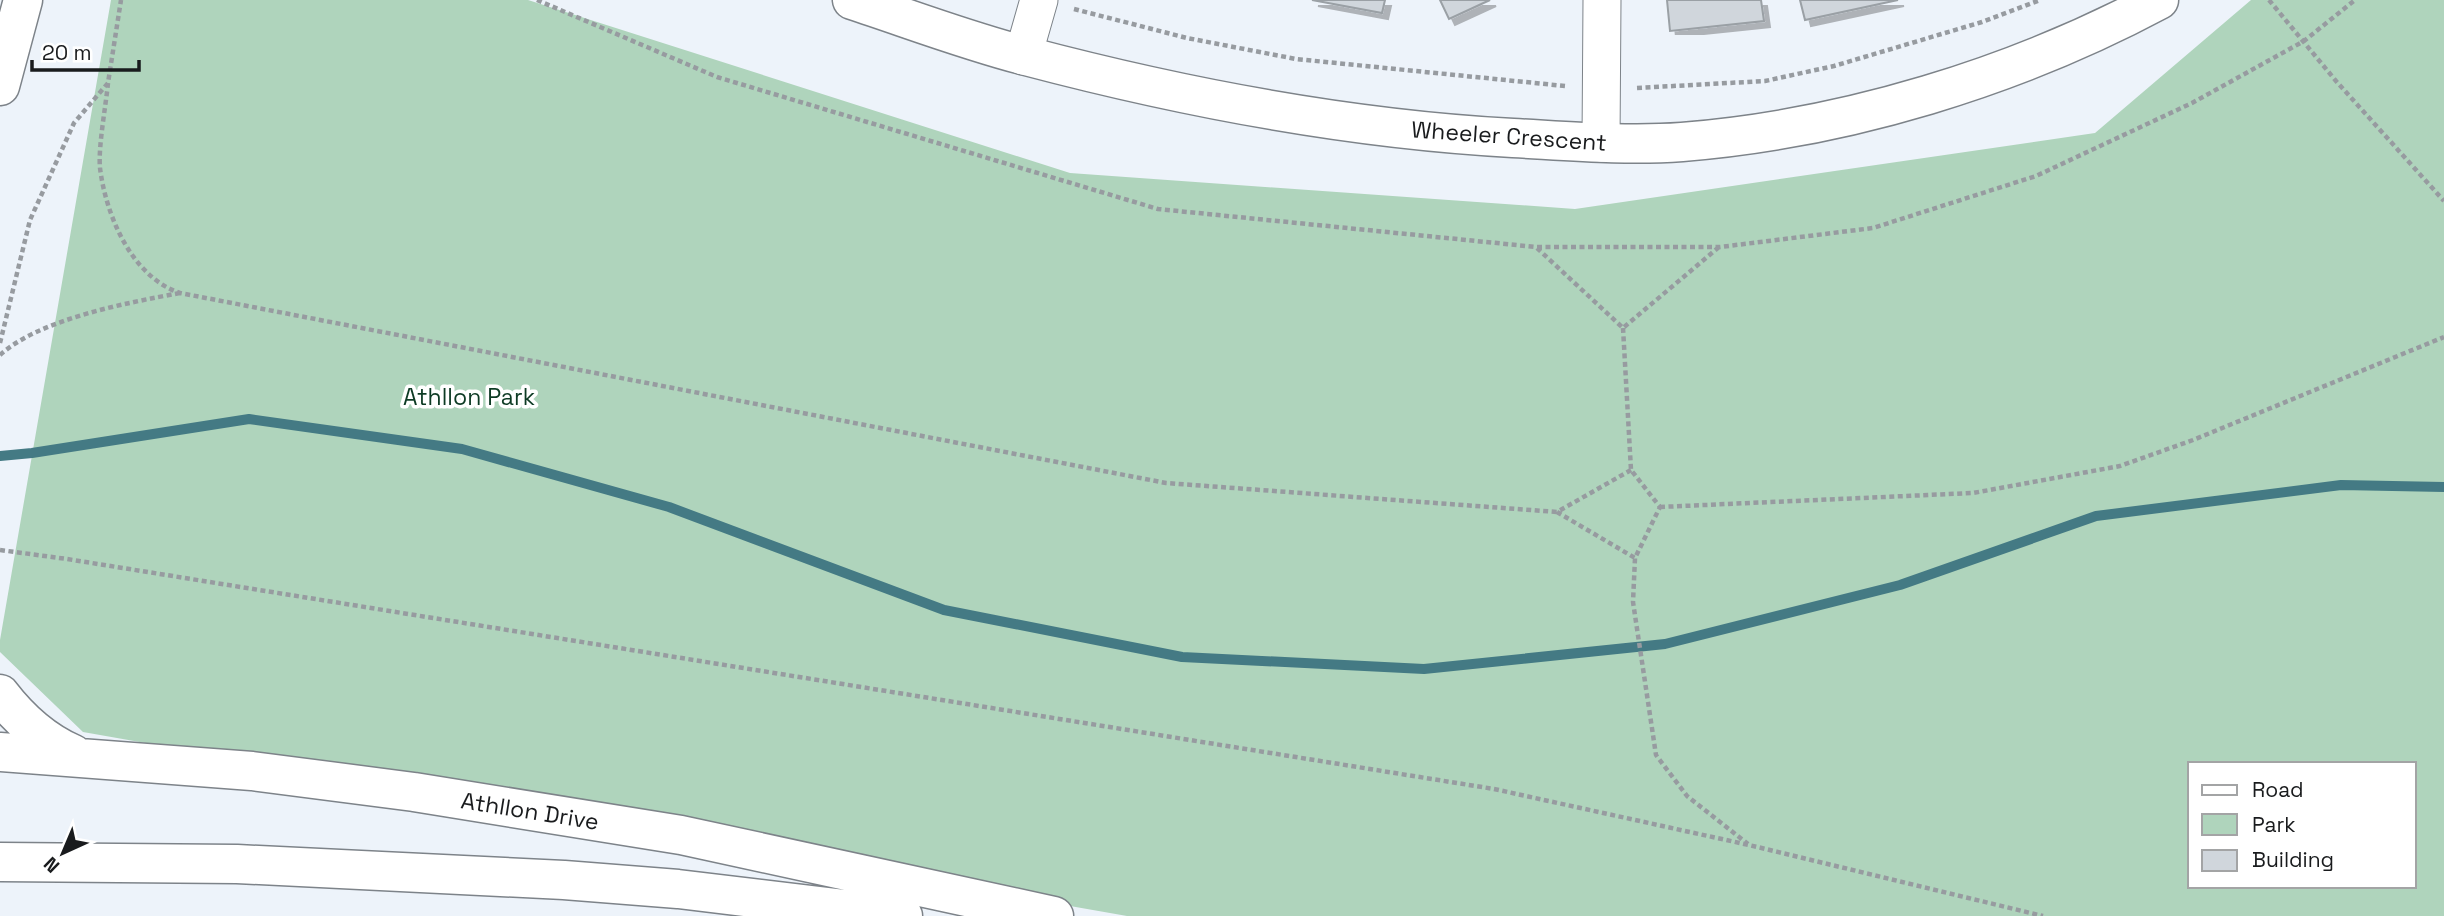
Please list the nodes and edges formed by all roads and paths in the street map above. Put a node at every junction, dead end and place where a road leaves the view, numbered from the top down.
1 (23, 0) edge
2 (121, 0) edge
3 (537, 0) edge
4 (852, 0) edge
5 (1602, 0) edge
6 (2040, 0) edge
7 (2159, 0) edge
8 (2269, 0) edge
9 (2355, 0) edge
10 (1055, 4) edge
11 (2304, 41) junction
12 (1023, 55) junction
13 (108, 83) junction
14 (0, 86) edge
15 (1570, 87) dead end
16 (1629, 88) dead end
17 (1601, 143) junction
18 (2444, 201) edge
19 (1536, 247) junction
20 (1720, 247) junction
21 (180, 293) junction
22 (1623, 328) junction
23 (2444, 337) edge
24 (0, 343) edge
25 (0, 355) edge
26 (1631, 470) junction
27 (1660, 507) junction
28 (1557, 512) junction
29 (0, 550) edge
30 (1635, 558) junction
31 (0, 694) edge
32 (0, 752) edge
33 (78, 756) junction
34 (1749, 845) junction
35 (0, 862) edge
36 (904, 916) edge
37 (1054, 916) edge
38 (2043, 916) edge

1 - 14 main road
2 - 13 path
3 - 19 path
4 - 12 main road, Wheeler Crescent
5 - 17 street
6 - 16 path
7 - 17 main road, Wheeler Crescent
8 - 11 path
9 - 11 path
10 - 12 street
10 - 15 path
11 - 18 path
11 - 20 path
12 - 17 main road, Wheeler Crescent
13 - 21 path
13 - 24 path
19 - 20 path
19 - 22 path
20 - 22 path
21 - 25 path
21 - 28 path
22 - 26 path
23 - 27 path
26 - 27 path
26 - 28 path
27 - 30 path
28 - 30 path
29 - 34 path
30 - 34 path
31 - 33 main road
32 - 33 main road, Athllon Drive
33 - 37 main road, Athllon Drive
34 - 38 path
35 - 36 main road

